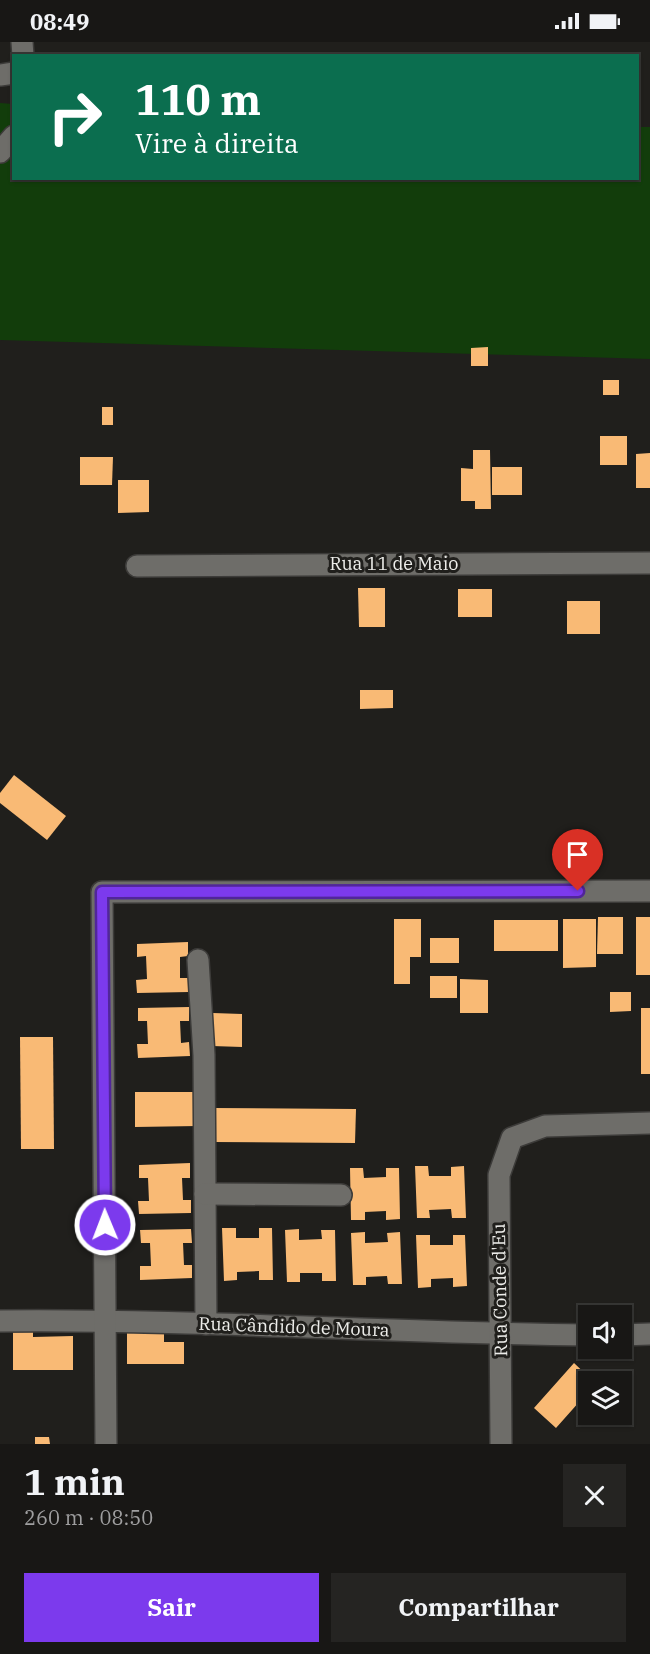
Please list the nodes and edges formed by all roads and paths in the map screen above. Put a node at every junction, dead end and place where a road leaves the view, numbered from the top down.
1 (12, 137) edge
2 (0, 152) edge
3 (650, 563) edge
4 (137, 566) dead end
5 (650, 891) edge
6 (198, 960) dead end
7 (650, 1123) edge
8 (205, 1194) junction
9 (341, 1196) dead end
10 (106, 1320) junction
11 (0, 1321) edge
12 (206, 1324) junction
13 (501, 1334) junction
14 (578, 1335) edge
15 (632, 1335) edge
16 (650, 1335) edge
17 (106, 1444) edge
18 (501, 1444) edge

1 - 2 street
3 - 4 street, Rua 11 de Maio
5 - 10 street
6 - 8 street
7 - 13 street, Rua Conde d'Eu
8 - 9 street
8 - 12 street
10 - 11 street, Rua Cândido de Moura
10 - 12 street, Rua Cândido de Moura
10 - 17 street
12 - 13 street, Rua Cândido de Moura
13 - 14 street, Rua Cândido de Moura
13 - 18 street, Rua Conde d'Eu
15 - 16 street

